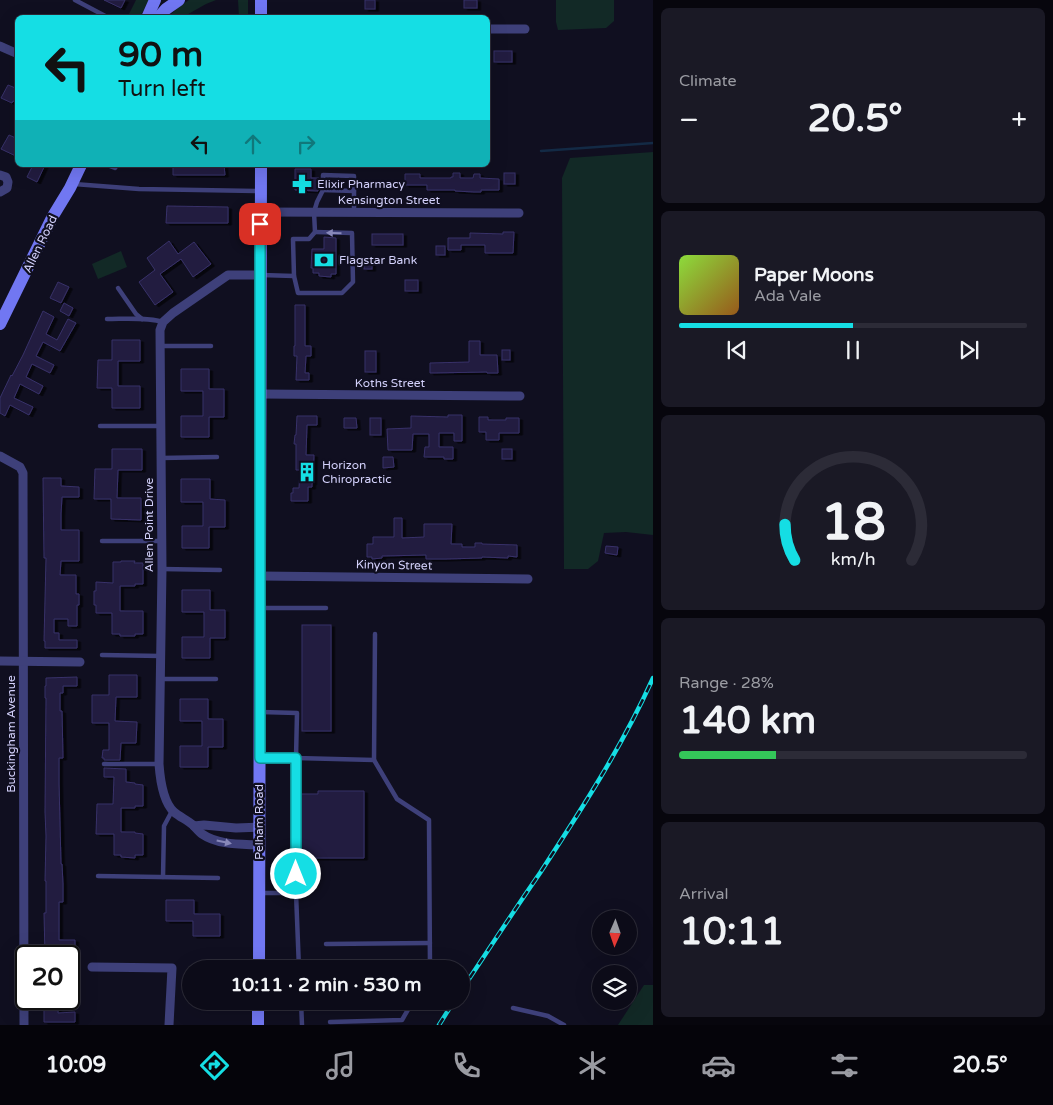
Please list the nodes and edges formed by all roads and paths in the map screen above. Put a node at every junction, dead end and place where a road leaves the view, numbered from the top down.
1 (77, 0) edge
2 (155, 0) edge
3 (179, 0) edge
4 (261, 0) edge
5 (104, 15) edge
6 (149, 15) edge
7 (161, 15) edge
8 (261, 15) edge
9 (490, 29) edge
10 (525, 29) dead end
11 (0, 46) edge
12 (15, 53) edge
13 (79, 167) edge
14 (261, 167) edge
15 (0, 175) edge
16 (72, 184) junction
17 (323, 190) junction
18 (354, 190) junction
19 (260, 191) junction
20 (0, 192) edge
21 (260, 212) junction
22 (314, 212) junction
23 (354, 212) junction
24 (519, 213) dead end
25 (315, 232) junction
26 (260, 275) junction
27 (294, 276) junction
28 (118, 288) dead end
29 (107, 319) dead end
30 (142, 319) junction
31 (163, 322) junction
32 (0, 324) edge
33 (160, 346) junction
34 (211, 346) dead end
35 (260, 394) junction
36 (520, 396) dead end
37 (100, 426) dead end
38 (161, 426) junction
39 (0, 456) edge
40 (218, 457) dead end
41 (161, 458) junction
42 (102, 541) dead end
43 (161, 541) junction
44 (162, 569) junction
45 (220, 570) dead end
46 (260, 576) junction
47 (528, 579) dead end
48 (260, 608) junction
49 (326, 608) dead end
50 (375, 634) dead end
51 (102, 655) dead end
52 (161, 656) junction
53 (0, 661) edge
54 (24, 662) junction
55 (80, 662) dead end
56 (160, 679) junction
57 (216, 679) dead end
58 (260, 712) junction
59 (260, 758) junction
60 (296, 758) junction
61 (374, 760) junction
62 (104, 764) dead end
63 (159, 764) junction
64 (172, 811) junction
65 (194, 826) junction
66 (259, 827) junction
67 (259, 845) junction
68 (98, 876) dead end
69 (163, 877) junction
70 (218, 878) dead end
71 (259, 893) junction
72 (296, 893) junction
73 (430, 943) junction
74 (326, 944) dead end
75 (259, 960) edge
76 (299, 960) edge
77 (430, 960) edge
78 (92, 967) dead end
79 (514, 1008) dead end
80 (258, 1010) edge
81 (301, 1010) edge
82 (408, 1010) edge
83 (330, 1022) dead end
84 (24, 1025) edge
85 (169, 1025) edge
86 (258, 1025) edge
87 (302, 1025) edge
88 (564, 1025) edge

1 - 5 lane
2 - 6 main road
3 - 7 main road
4 - 8 main road
9 - 10 street
11 - 12 street
13 - 16 main road, Allen Road
14 - 19 main road, Pelham Road
15 - 20 street
16 - 19 lane
16 - 32 main road, Allen Road
17 - 18 lane
17 - 18 lane
17 - 22 lane
18 - 23 lane
19 - 21 main road, Pelham Road
21 - 22 street, Kensington Street
21 - 26 main road, Pelham Road
22 - 23 street, Kensington Street
22 - 25 lane
23 - 24 street, Kensington Street
25 - 27 lane
27 -> 25 lane
26 - 27 lane
26 - 31 street
26 - 35 main road, Pelham Road
28 - 30 lane
29 - 30 lane
30 - 31 lane
31 - 33 street, Allen Point Drive
33 - 34 lane
33 - 38 street, Allen Point Drive
35 - 36 street, Koths Street
35 - 46 main road, Pelham Road
37 - 38 lane
38 - 41 street, Allen Point Drive
39 - 54 street, Buckingham Avenue
40 - 41 lane
41 - 43 street, Allen Point Drive
42 - 43 lane
43 - 44 street, Allen Point Drive
44 - 45 lane
44 - 52 street, Allen Point Drive
46 - 47 street, Kinyon Street
46 - 48 main road, Pelham Road
48 - 49 lane
48 - 58 main road, Pelham Road
50 - 61 lane
51 - 52 lane
52 - 56 street, Allen Point Drive
53 - 54 street
54 - 55 street
54 - 84 street, Buckingham Avenue
56 - 57 lane
56 - 63 street, Allen Point Drive
58 - 59 main road, Pelham Road
58 - 60 lane
59 - 60 lane
59 - 66 main road, Pelham Road
60 - 61 lane
60 - 72 lane
61 - 73 lane
62 - 63 lane
63 - 64 street, Allen Point Drive
64 - 65 street
64 - 69 lane
65 - 66 street
65 -> 67 street
66 - 67 main road, Pelham Road
67 - 71 main road, Pelham Road
68 - 69 lane
69 - 70 lane
71 - 72 lane
71 - 75 main road, Pelham Road
72 - 76 lane
73 - 74 lane
73 - 77 lane
78 - 85 street
79 - 88 lane
80 - 86 main road
81 - 87 lane
82 - 83 lane

